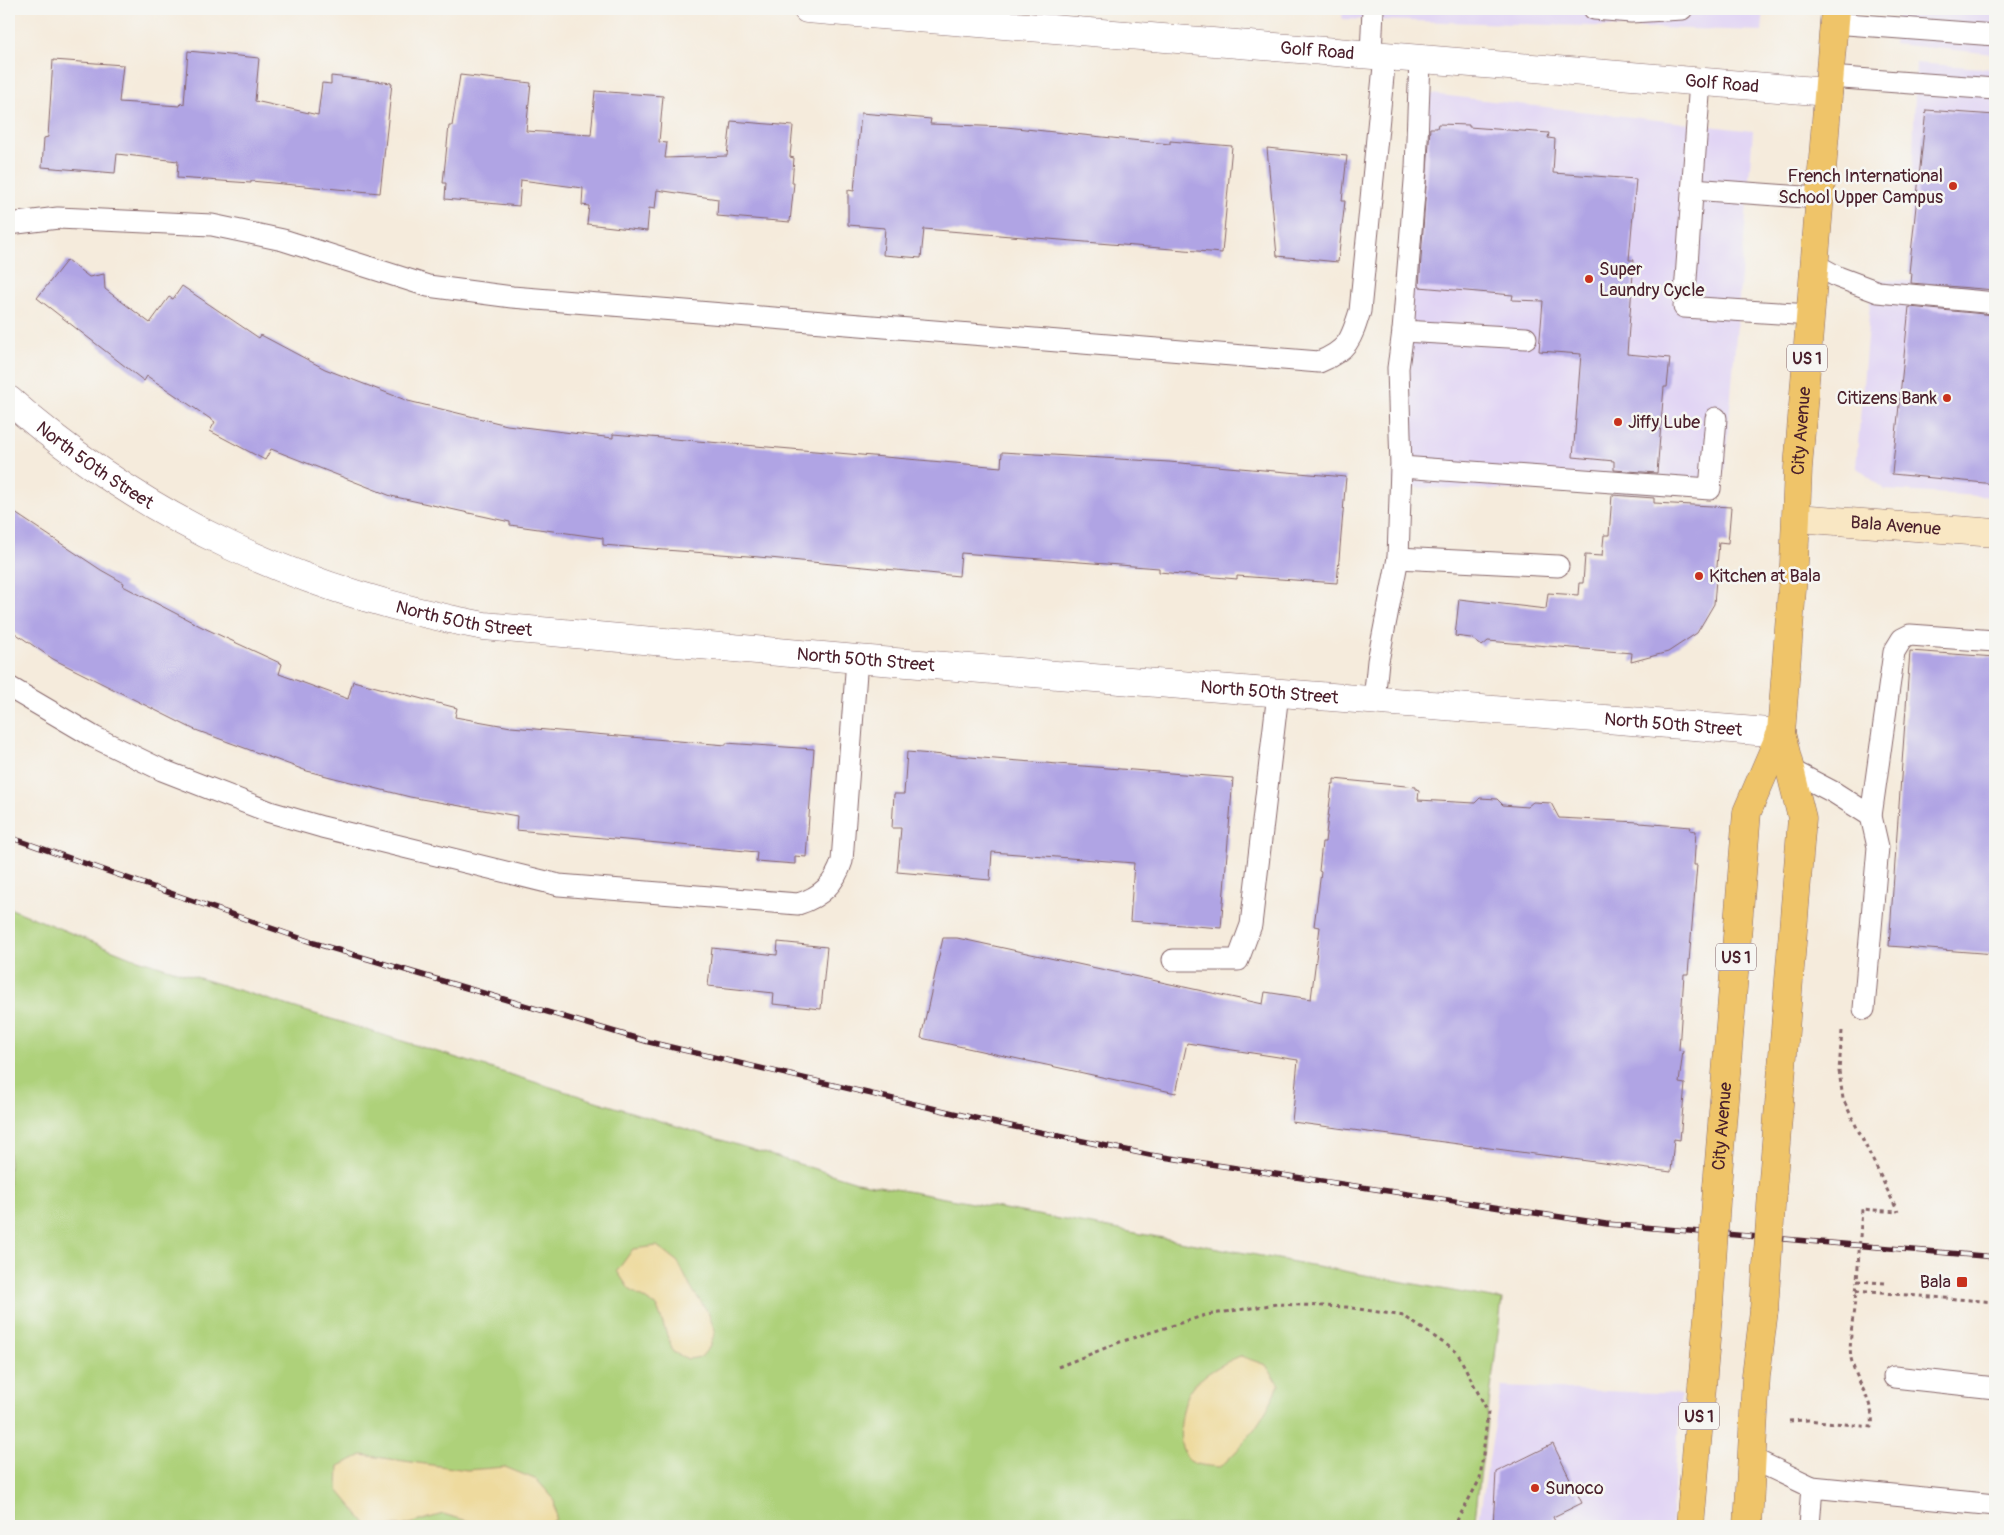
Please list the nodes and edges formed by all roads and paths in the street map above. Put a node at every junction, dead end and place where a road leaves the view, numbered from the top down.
1 (807, 9) edge
2 (1373, 9) edge
3 (1594, 9) edge
4 (1682, 9) edge
5 (1834, 16) edge
6 (1995, 35) edge
7 (1378, 55) junction
8 (1420, 59) junction
9 (1700, 81) junction
10 (1828, 85) junction
11 (1995, 89) edge
12 (1692, 189) junction
13 (1819, 198) junction
14 (9, 224) edge
15 (1814, 264) junction
16 (1995, 303) edge
17 (1810, 315) junction
18 (1403, 331) junction
19 (1526, 338) dead end
20 (9, 400) edge
21 (1716, 418) dead end
22 (1401, 467) junction
23 (1797, 518) junction
24 (1995, 533) edge
25 (1398, 558) junction
26 (1558, 566) dead end
27 (1995, 641) edge
28 (857, 659) junction
29 (9, 688) edge
30 (1278, 693) junction
31 (1374, 701) junction
32 (1781, 733) junction
33 (1791, 770) junction
34 (1871, 816) junction
35 (1173, 960) dead end
36 (1864, 1009) dead end
37 (1898, 1212) dead end
38 (1857, 1281) junction
39 (1885, 1283) dead end
40 (1856, 1291) junction
41 (1995, 1302) edge
42 (1058, 1367) dead end
43 (1894, 1377) dead end
44 (1995, 1388) edge
45 (1786, 1421) dead end
46 (1750, 1458) junction
47 (1812, 1486) junction
48 (1995, 1505) edge
49 (1454, 1526) edge
50 (1690, 1526) edge
51 (1748, 1526) edge
52 (1809, 1526) edge

1 - 7 street, Golf Road
2 - 7 lane
3 - 4 lane
5 - 6 lane
5 - 10 highway, City Avenue / US 1
7 - 8 street, Golf Road
7 - 14 lane
8 - 9 street, Golf Road
8 - 18 lane
9 - 10 street, Golf Road
9 - 12 lane
10 - 11 lane
10 - 13 highway, City Avenue / US 1
12 - 13 lane
12 - 17 lane
13 - 15 highway, City Avenue / US 1
15 - 16 lane
15 - 17 highway, City Avenue / US 1
17 - 23 highway, City Avenue / US 1
18 - 19 lane
18 - 22 lane
20 - 28 street, North 50th Street
21 - 22 lane
22 - 25 lane
23 - 24 street, Bala Avenue
23 - 32 highway, City Avenue / US 1
25 - 26 lane
25 - 31 lane
27 - 34 lane
28 - 29 lane
28 - 30 street, North 50th Street
30 - 31 street, North 50th Street
30 - 35 lane
31 - 32 street, North 50th Street
32 - 33 highway, City Avenue / US 1
32 - 50 highway, City Avenue / US 1, bridge
33 - 34 lane
33 - 46 highway, City Avenue / US 1, bridge
34 - 36 lane
37 - 38 path
38 - 39 path
38 - 40 path
40 - 41 path
40 - 45 path
42 - 49 path
43 - 44 lane
46 - 47 lane
46 - 51 highway, City Avenue / US 1
47 - 48 lane
47 - 52 lane

